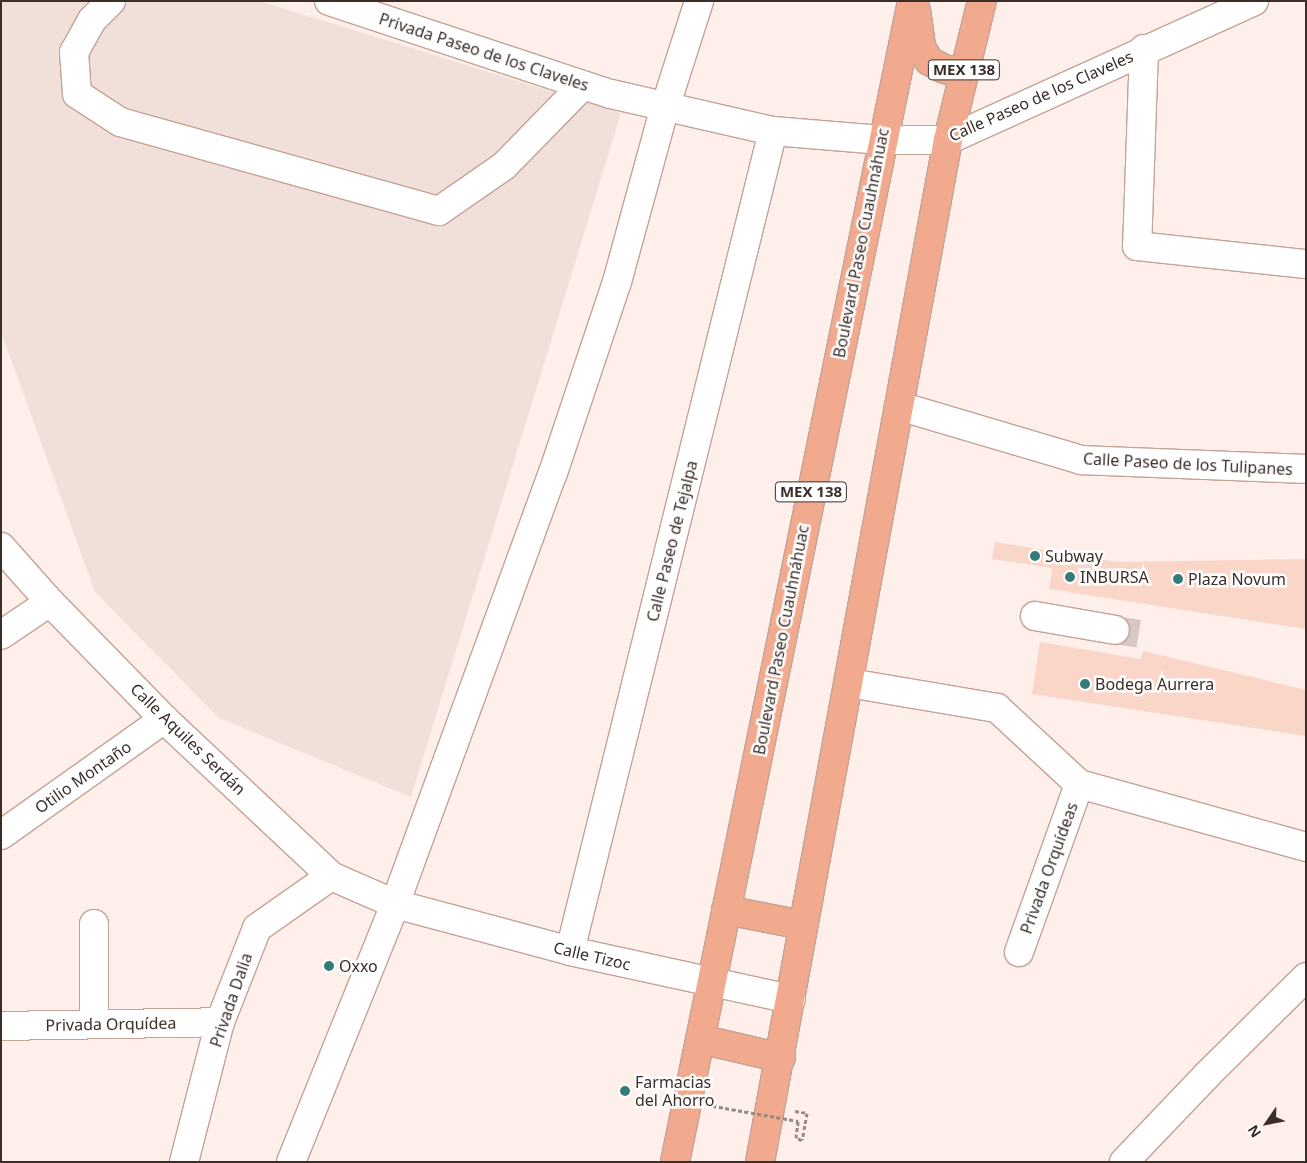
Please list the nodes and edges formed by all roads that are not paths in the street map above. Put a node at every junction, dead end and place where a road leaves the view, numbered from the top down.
1 (111, 1) edge
2 (329, 1) edge
3 (699, 1) edge
4 (914, 1) edge
5 (982, 1) edge
6 (1254, 1) edge
7 (1144, 49) junction
8 (963, 73) junction
9 (583, 85) junction
10 (611, 94) joint
11 (666, 106) junction
12 (773, 131) junction
13 (882, 140) junction
14 (948, 140) junction
15 (1306, 264) edge
16 (899, 406) junction
17 (1306, 469) edge
18 (1, 547) edge
19 (50, 602) junction
20 (1035, 616) dead end
21 (1115, 630) tunnel mouth
22 (1, 636) edge
23 (848, 683) junction
24 (164, 719) junction
25 (1079, 784) junction
26 (1, 834) edge
27 (1306, 847) edge
28 (332, 876) junction
29 (395, 904) junction
30 (726, 910) junction
31 (94, 924) dead end
32 (803, 925) junction
33 (570, 951) junction
34 (1019, 952) dead end
35 (1306, 977) edge
36 (712, 984) junction
37 (791, 999) junction
38 (220, 1022) junction
39 (94, 1024) junction
40 (1, 1026) edge
41 (700, 1039) junction
42 (781, 1058) junction
43 (184, 1162) edge
44 (291, 1162) edge
45 (675, 1162) edge
46 (760, 1162) edge
47 (1124, 1162) edge

1 - 9 street
2 - 9 street, Privada Paseo de los Claveles
3 - 11 street
4 - 8 main road
4 - 13 main road, Boulevard Paseo Cuauhnáhuac / MEX 138
5 - 8 main road, MEX 138
6 - 7 street, Calle Paseo de los Claveles
7 - 14 street, Calle Paseo de los Claveles
7 - 15 street
8 - 14 main road, MEX 138
9 - 10 street, Privada Paseo de los Claveles
10 - 11 street, Calle Paseo de los Claveles
11 - 12 street, Calle Paseo de los Claveles
11 - 29 street
12 - 13 street, Calle Paseo de los Claveles
12 - 33 street, Calle Paseo de Tejalpa
13 - 14 street, Calle Paseo de los Claveles
13 - 30 main road, Boulevard Paseo Cuauhnáhuac / MEX 138
14 - 16 main road, MEX 138
16 - 17 street, Calle Paseo de los Tulipanes
16 - 23 main road, MEX 138
18 - 19 street, Calle Aquiles Serdán
19 - 22 street
19 - 24 street, Calle Aquiles Serdán
20 - 21 street
23 - 25 street
23 - 32 main road, MEX 138
24 - 26 street, Otilio Montaño
24 - 28 street, Calle Aquiles Serdán
25 - 27 street
25 - 34 street, Privada Orquídeas
28 - 29 street, Calle Aquiles Serdán
28 - 38 street, Privada Dalia
29 - 33 street, Calle Tizoc
29 - 44 street
30 - 32 main road
30 - 36 main road, Boulevard Paseo Cuauhnáhuac / MEX 138
31 - 39 street
32 - 37 main road, MEX 138
33 - 36 street, Calle Tizoc
35 - 47 street
36 - 37 street, Calle Tizoc
36 - 41 main road, Boulevard Paseo Cuauhnáhuac / MEX 138
37 - 42 main road, MEX 138
38 - 39 street, Privada Orquídea
38 - 43 street, Privada Dalia
39 - 40 street, Privada Orquídea
41 - 42 main road
41 - 45 main road, Boulevard Paseo Cuauhnáhuac / MEX 138
42 - 46 main road, MEX 138

